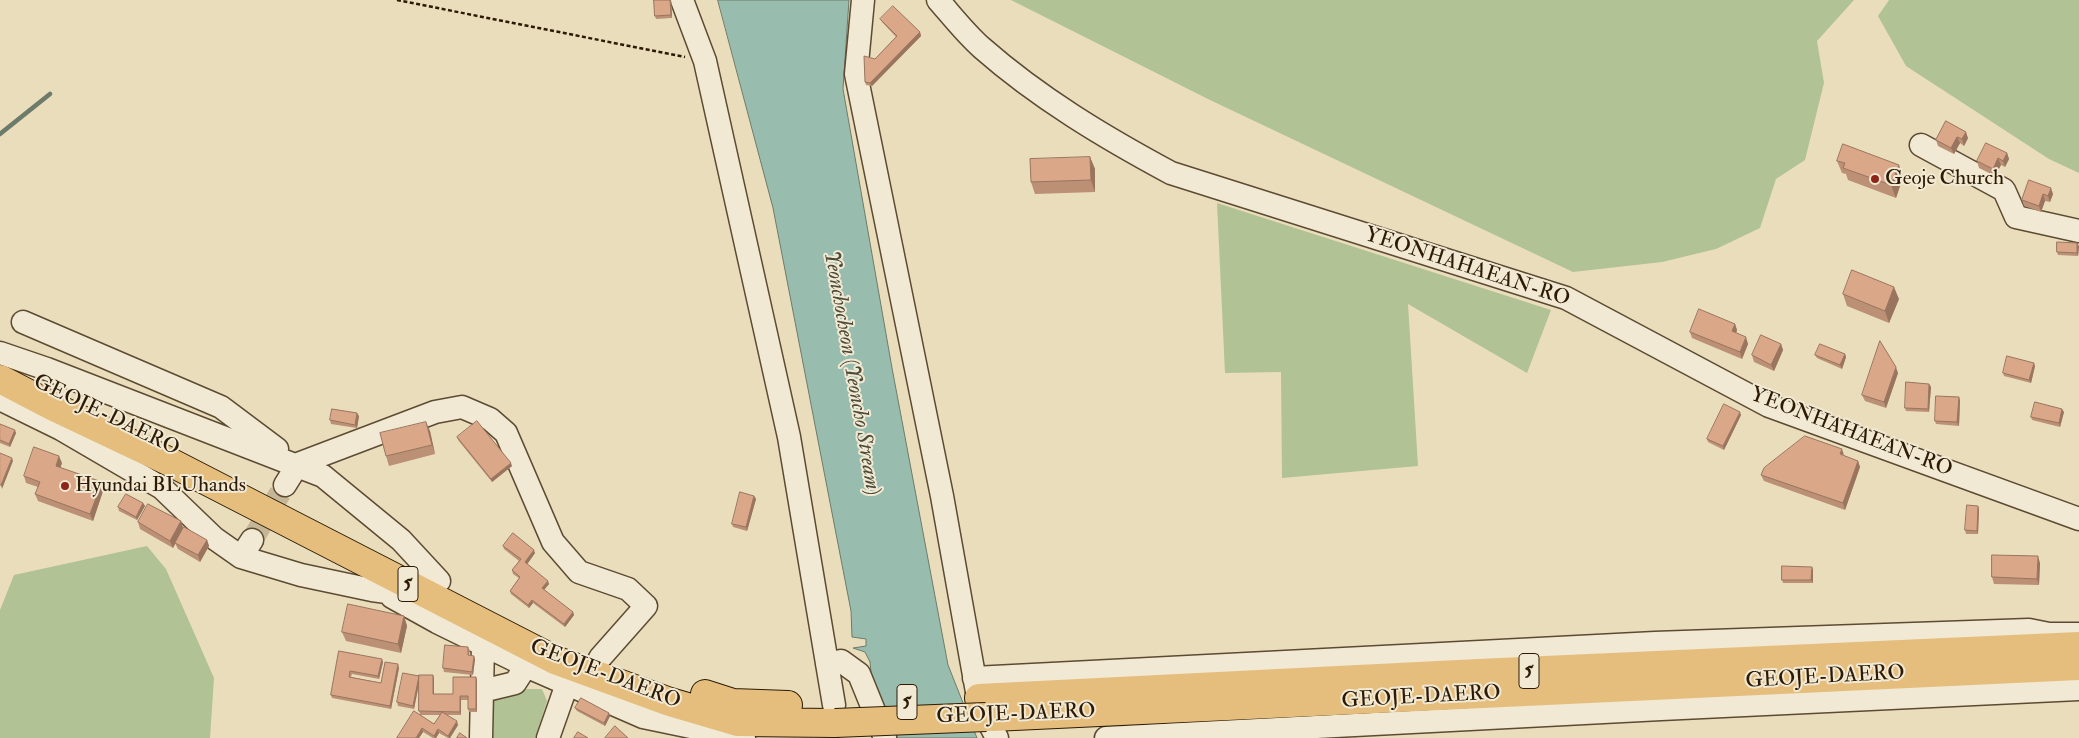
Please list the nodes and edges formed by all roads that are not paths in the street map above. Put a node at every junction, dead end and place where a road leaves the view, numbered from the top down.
1 (682, 0) edge
2 (863, 0) edge
3 (938, 0) edge
4 (1921, 145) dead end
5 (2079, 232) edge
6 (23, 322) dead end
7 (0, 353) edge
8 (0, 364) edge
9 (0, 379) edge
10 (0, 399) edge
11 (298, 464) junction
12 (285, 485) tunnel mouth
13 (2079, 519) edge
14 (437, 589) junction
15 (384, 592) junction
16 (2079, 634) edge
17 (483, 645) junction
18 (2079, 646) edge
19 (600, 658) junction
20 (827, 664) junction
21 (526, 666) junction
22 (2079, 666) edge
23 (567, 684) junction
24 (2079, 690) edge
25 (482, 691) junction
26 (984, 708) edge
27 (840, 722) edge
28 (761, 733) edge
29 (1190, 736) edge
30 (481, 738) edge
31 (548, 738) edge
32 (885, 738) edge
33 (1106, 738) edge

1 - 20 street
2 - 26 street
3 - 13 street, YEONHAHAEAN-RO
4 - 5 street
6 - 11 street
7 - 11 street
8 - 14 main road, GEOJE-DAERO / 5
9 - 14 main road, GEOJE-DAERO / 5
10 - 15 street
11 - 12 street
11 - 14 street
11 - 19 street
14 - 15 street
14 - 19 main road, GEOJE-DAERO / 5
14 - 28 main road, GEOJE-DAERO / 5
15 - 17 street
16 - 26 street
17 - 21 street
17 - 25 street
18 - 26 main road, GEOJE-DAERO / 5
19 - 27 main road, GEOJE-DAERO / 5
20 - 27 street
20 - 32 street
21 - 23 street
21 - 25 street
22 - 26 main road, GEOJE-DAERO / 5
23 - 28 street
23 - 31 street
24 - 29 street
25 - 30 street
26 - 27 main road, GEOJE-DAERO / 5, bridge
27 - 28 main road, GEOJE-DAERO / 5
29 - 33 street

